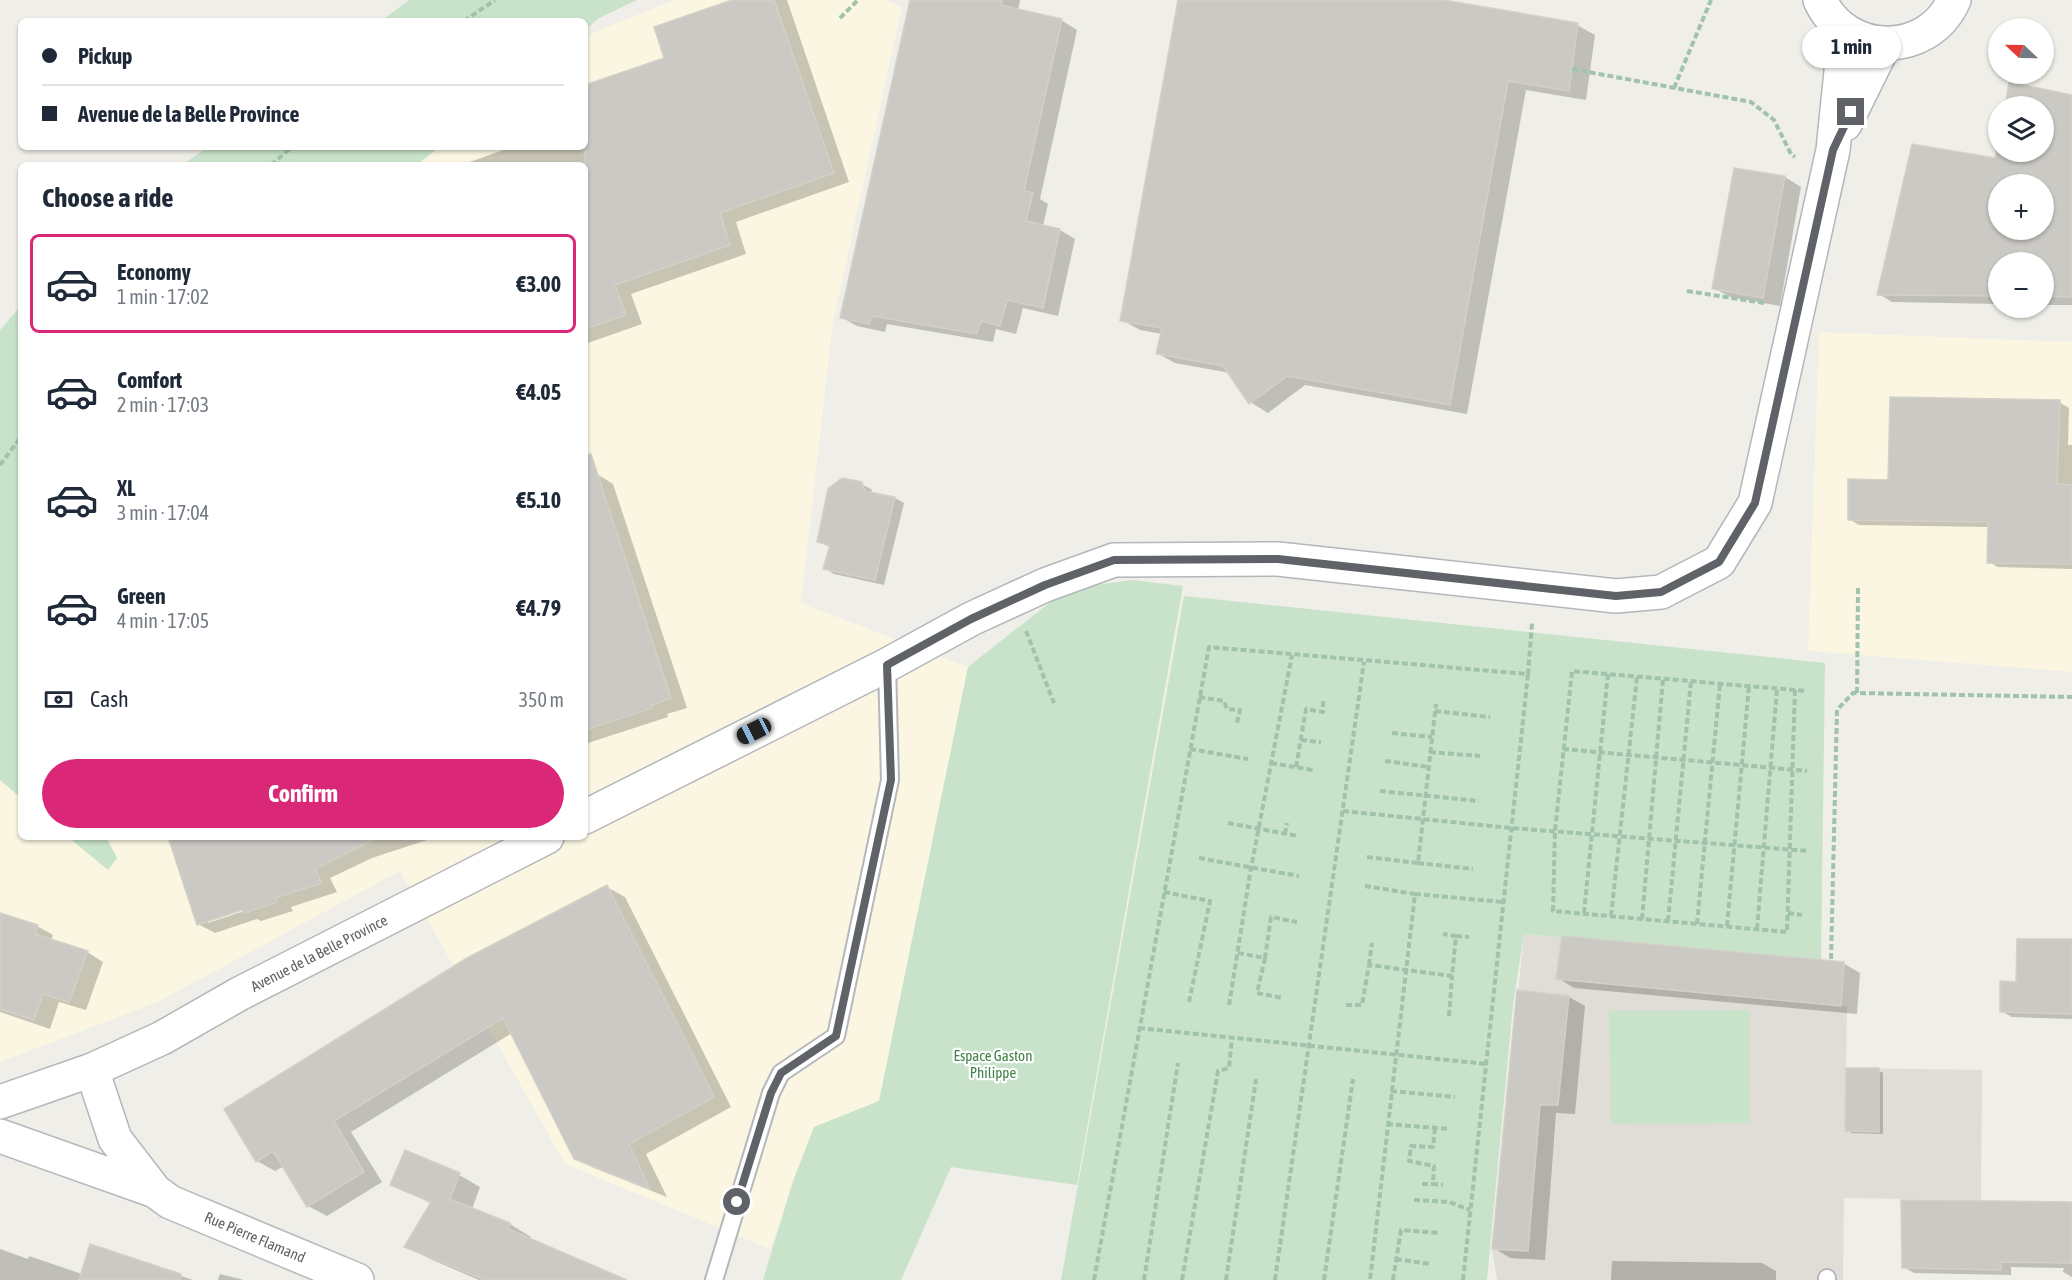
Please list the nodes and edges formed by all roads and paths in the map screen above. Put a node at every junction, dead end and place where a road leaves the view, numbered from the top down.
1 (495, 0) edge
2 (858, 0) edge
3 (1712, 0) edge
4 (1820, 0) edge
5 (1955, 1) edge
6 (468, 18) edge
7 (840, 18) dead end
8 (1845, 32) junction
9 (1884, 45) junction
10 (1572, 69) dead end
11 (1674, 88) junction
12 (288, 150) edge
13 (1833, 150) junction
14 (1800, 159) dead end
15 (274, 162) edge
16 (1687, 291) dead end
17 (1756, 301) dead end
18 (18, 441) edge
19 (0, 465) edge
20 (1536, 587) junction
21 (1858, 588) dead end
22 (1014, 600) junction
23 (1292, 655) junction
24 (1364, 662) junction
25 (887, 665) junction
26 (1528, 674) junction
27 (1608, 674) junction
28 (1637, 677) junction
29 (1664, 679) junction
30 (1691, 681) junction
31 (1720, 684) junction
32 (1749, 686) junction
33 (1777, 689) junction
34 (1795, 690) junction
35 (1804, 691) dead end
36 (1857, 693) junction
37 (1199, 697) junction
38 (2072, 697) edge
39 (1323, 701) dead end
40 (1054, 703) dead end
41 (1436, 704) dead end
42 (1435, 711) junction
43 (1490, 717) dead end
44 (1237, 723) dead end
45 (1392, 733) dead end
46 (1432, 737) junction
47 (1301, 740) junction
48 (1321, 742) dead end
49 (1190, 749) junction
50 (1563, 749) junction
51 (1430, 752) junction
52 (1599, 753) junction
53 (1480, 756) dead end
54 (1629, 756) junction
55 (1656, 758) junction
56 (1248, 759) dead end
57 (1385, 761) dead end
58 (1684, 761) junction
59 (1271, 763) junction
60 (1714, 764) junction
61 (1296, 767) junction
62 (1428, 767) junction
63 (1741, 767) junction
64 (1313, 770) dead end
65 (1771, 770) junction
66 (1807, 771) dead end
67 (1793, 772) junction
68 (1380, 791) dead end
69 (1425, 798) junction
70 (1479, 801) dead end
71 (1343, 811) junction
72 (588, 816) edge
73 (1422, 819) junction
74 (1228, 823) dead end
75 (1287, 823) dead end
76 (1511, 828) junction
77 (1258, 829) junction
78 (1555, 831) junction
79 (1285, 834) junction
80 (1591, 834) junction
81 (1298, 837) dead end
82 (1620, 837) junction
83 (1649, 838) junction
84 (541, 840) edge
85 (1678, 841) junction
86 (1706, 843) junction
87 (1734, 845) junction
88 (1765, 848) junction
89 (1791, 850) junction
90 (1809, 851) dead end
91 (1367, 857) dead end
92 (1199, 858) dead end
93 (1418, 863) junction
94 (1251, 868) junction
95 (1473, 869) dead end
96 (1299, 876) dead end
97 (1365, 886) dead end
98 (1164, 892) junction
99 (1415, 894) junction
100 (1503, 902) junction
101 (1584, 913) junction
102 (1788, 913) junction
103 (1802, 915) dead end
104 (1611, 916) junction
105 (1642, 919) junction
106 (1668, 921) junction
107 (1297, 922) dead end
108 (1697, 924) junction
109 (1727, 927) junction
110 (1757, 929) junction
111 (1443, 934) dead end
112 (1456, 936) junction
113 (1469, 937) dead end
114 (1372, 943) dead end
115 (1238, 953) junction
116 (1265, 958) junction
117 (1831, 959) dead end
118 (1369, 966) junction
119 (1406, 971) junction
120 (1452, 976) junction
121 (1283, 998) dead end
122 (1189, 1002) dead end
123 (1229, 1005) dead end
124 (1346, 1005) dead end
125 (1449, 1016) dead end
126 (1139, 1028) junction
127 (1232, 1038) junction
128 (1309, 1046) junction
129 (1395, 1054) junction
130 (1178, 1064) dead end
131 (1486, 1064) junction
132 (92, 1070) junction
133 (1353, 1078) dead end
134 (1256, 1079) dead end
135 (1391, 1091) junction
136 (1455, 1097) dead end
137 (0, 1102) edge
138 (1387, 1125) junction
139 (1435, 1128) junction
140 (1449, 1129) dead end
141 (0, 1136) edge
142 (1422, 1184) dead end
143 (1433, 1184) junction
144 (1443, 1185) dead end
145 (155, 1191) junction
146 (1414, 1200) dead end
147 (1470, 1210) junction
148 (1440, 1233) dead end
149 (1396, 1259) junction
150 (1430, 1264) dead end
151 (357, 1280) edge
152 (714, 1280) edge
153 (1094, 1280) edge
154 (1144, 1280) edge
155 (1182, 1280) edge
156 (1226, 1280) edge
157 (1275, 1280) edge
158 (1324, 1280) edge
159 (1370, 1280) edge
160 (1393, 1280) edge
161 (1463, 1280) edge

1 - 6 path
2 - 7 path
3 - 11 path
4 - 8 main road
5 - 9 main road
8 - 9 main road
8 - 13 main road
9 - 13 main road
10 - 11 path
11 - 14 path
12 - 15 path
13 - 20 main road
16 - 17 path
18 - 19 path
20 - 22 main road
20 - 26 path
21 - 36 path
22 - 25 main road
22 - 40 path
23 - 24 path
23 - 37 path
23 - 59 path
24 - 26 path
24 - 71 path
25 - 72 main road
25 - 152 lane
26 - 76 path
27 - 28 path
27 - 50 path
27 - 52 path
28 - 29 path
28 - 54 path
29 - 30 path
29 - 55 path
30 - 31 path
30 - 58 path
31 - 32 path
31 - 60 path
32 - 33 path
32 - 63 path
33 - 34 path
33 - 65 path
34 - 35 path
34 - 67 path
36 - 38 path
36 - 117 path
37 - 44 path
37 - 49 path
39 - 47 path
41 - 42 path
42 - 43 path
42 - 46 path
45 - 46 path
46 - 51 path
47 - 48 path
47 - 61 path
49 - 56 path
49 - 98 path
50 - 52 path
50 - 78 path
51 - 53 path
51 - 62 path
52 - 54 path
52 - 80 path
54 - 55 path
54 - 82 path
55 - 58 path
55 - 83 path
57 - 62 path
58 - 60 path
58 - 85 path
59 - 61 path
59 - 77 path
60 - 63 path
60 - 86 path
61 - 64 path
62 - 69 path
63 - 65 path
63 - 87 path
65 - 67 path
65 - 88 path
66 - 67 path
67 - 89 path
68 - 69 path
69 - 70 path
69 - 73 path
71 - 73 path
71 - 128 path
73 - 76 path
73 - 93 path
74 - 77 path
75 - 79 path
76 - 78 path
76 - 100 path
77 - 79 path
77 - 94 path
78 - 80 path
78 - 101 path
79 - 81 path
80 - 82 path
80 - 101 path
82 - 83 path
82 - 104 path
83 - 85 path
83 - 105 path
84 - 132 main road, Avenue de la Belle Province
85 - 86 path
85 - 106 path
86 - 87 path
86 - 108 path
87 - 88 path
87 - 109 path
88 - 89 path
88 - 110 path
89 - 90 path
89 - 102 path
91 - 93 path
92 - 94 path
93 - 95 path
94 - 96 path
94 - 115 path
97 - 99 path
98 - 122 path
98 - 126 path
99 - 100 path
99 - 119 path
100 - 131 path
101 - 104 path
102 - 103 path
102 - 110 path
104 - 105 path
105 - 106 path
106 - 108 path
107 - 116 path
108 - 109 path
109 - 110 path
111 - 112 path
112 - 113 path
112 - 120 path
114 - 118 path
115 - 116 path
115 - 123 path
116 - 121 path
118 - 119 path
118 - 124 path
119 - 120 path
119 - 129 path
120 - 125 path
126 - 127 path
126 - 153 path
127 - 128 path
127 - 155 path
128 - 129 path
128 - 157 path
129 - 131 path
129 - 135 path
130 - 154 path
131 - 147 path
132 - 137 main road
132 - 145 main road, Rue Pierre Flamand
133 - 158 path
134 - 156 path
135 - 136 path
135 - 138 path
138 - 139 path
138 - 159 path
139 - 140 path
139 - 143 path
141 - 145 main road, Rue Pierre Flamand
142 - 143 path
143 - 144 path
145 - 151 main road, Rue Pierre Flamand
146 - 147 path
147 - 161 path
148 - 149 path
149 - 150 path
149 - 160 path

